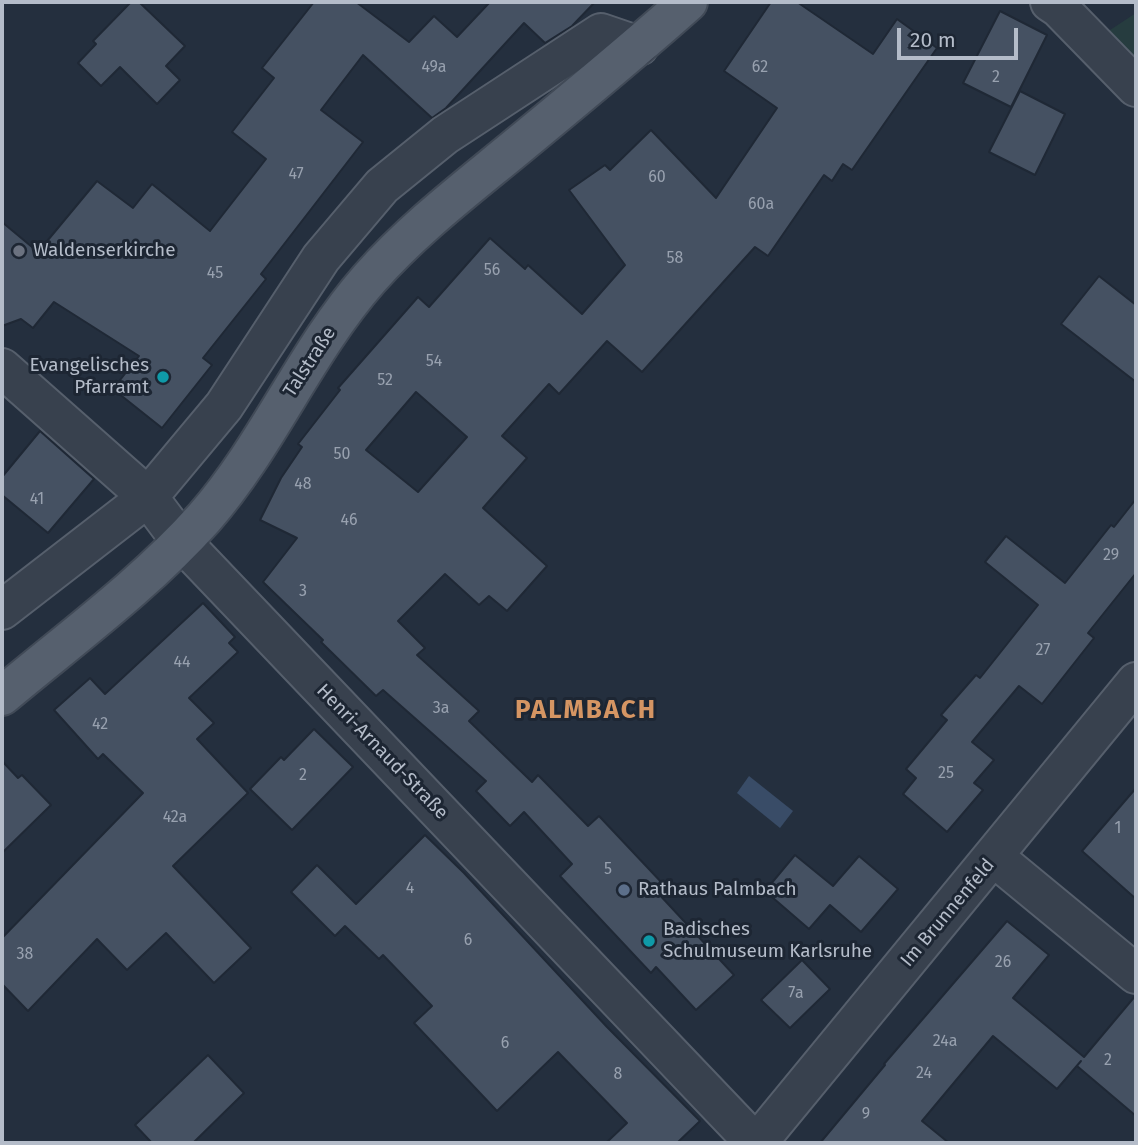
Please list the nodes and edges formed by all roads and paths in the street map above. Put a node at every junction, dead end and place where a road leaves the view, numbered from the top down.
1 (688, 2) edge
2 (1057, 4) edge
3 (639, 46) junction
4 (1136, 87) edge
5 (2, 368) edge
6 (149, 497) junction
7 (181, 541) junction
8 (2, 610) edge
9 (1136, 682) edge
10 (2, 696) edge
11 (994, 858) junction
12 (1136, 974) edge
13 (756, 1143) edge

1 - 3 main road, Talstraße
2 - 4 street
3 - 6 street
3 - 7 main road, Talstraße
5 - 6 street, Henri-Arnaud-Straße
6 - 7 street, Henri-Arnaud-Straße
6 - 8 street
7 - 10 main road, Talstraße
7 - 13 street, Henri-Arnaud-Straße
9 - 11 street, Im Brunnenfeld
11 - 12 street
11 - 13 street, Im Brunnenfeld

